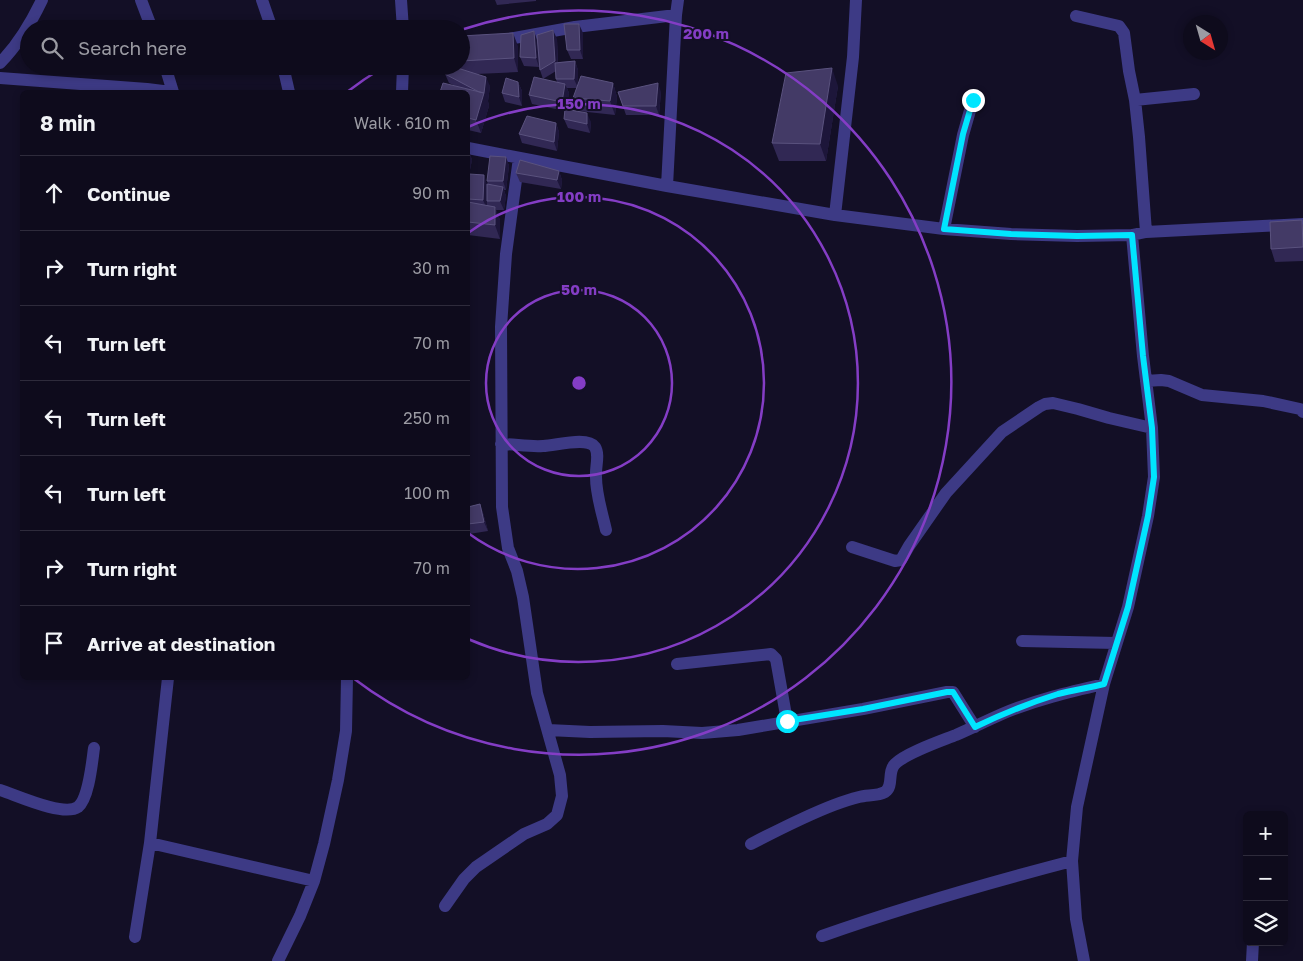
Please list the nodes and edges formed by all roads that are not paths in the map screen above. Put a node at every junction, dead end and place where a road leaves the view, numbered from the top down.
1 (42, 0) edge
2 (141, 0) edge
3 (262, 0) edge
4 (401, 0) edge
5 (678, 0) edge
6 (856, 0) edge
7 (676, 15) junction
8 (1076, 16) dead end
9 (31, 20) edge
10 (149, 20) edge
11 (269, 20) edge
12 (402, 20) edge
13 (20, 38) edge
14 (490, 42) edge
15 (0, 63) edge
16 (167, 75) edge
17 (285, 75) edge
18 (403, 75) edge
19 (0, 78) edge
20 (135, 90) edge
21 (171, 90) edge
22 (289, 90) edge
23 (402, 90) edge
24 (1194, 94) dead end
25 (973, 100) dead end
26 (1135, 100) junction
27 (470, 148) edge
28 (518, 158) junction
29 (667, 186) junction
30 (835, 215) junction
31 (1303, 224) edge
32 (944, 229) junction
33 (1146, 232) junction
34 (1132, 235) junction
35 (1146, 381) junction
36 (1303, 412) edge
37 (1152, 428) junction
38 (501, 444) junction
39 (606, 530) dead end
40 (852, 547) dead end
41 (1022, 641) dead end
42 (1116, 643) junction
43 (677, 664) dead end
44 (168, 680) edge
45 (346, 680) edge
46 (1104, 684) junction
47 (787, 721) junction
48 (975, 727) junction
49 (548, 730) junction
50 (94, 748) dead end
51 (0, 790) edge
52 (150, 843) junction
53 (751, 844) dead end
54 (1072, 861) junction
55 (314, 881) junction
56 (445, 906) dead end
57 (822, 936) dead end
58 (135, 937) dead end
59 (1253, 946) edge
60 (278, 961) edge
61 (1084, 961) edge
62 (1252, 961) edge

1 - 9 street
2 - 10 street
3 - 11 street
4 - 12 street
5 - 7 street
6 - 30 street
7 - 14 street
7 - 29 street
8 - 26 street
13 - 15 street
16 - 21 street
17 - 22 street
18 - 23 street
19 - 20 street
24 - 26 street
25 - 32 street
26 - 33 street
27 - 28 street
28 - 29 street
28 - 38 street
29 - 30 street
30 - 32 street
31 - 33 street
32 - 34 street
33 - 34 street
34 - 35 street
35 - 36 street
35 - 37 street
37 - 40 street
37 - 42 street
38 - 39 street
38 - 49 street
41 - 42 street
42 - 46 street
43 - 47 street
44 - 52 street
45 - 55 street
46 - 48 street
46 - 54 street
47 - 48 street
47 - 49 street
48 - 53 street
49 - 56 street
50 - 51 street
52 - 55 street
52 - 58 street
54 - 57 street
54 - 61 street
55 - 60 street
59 - 62 street

